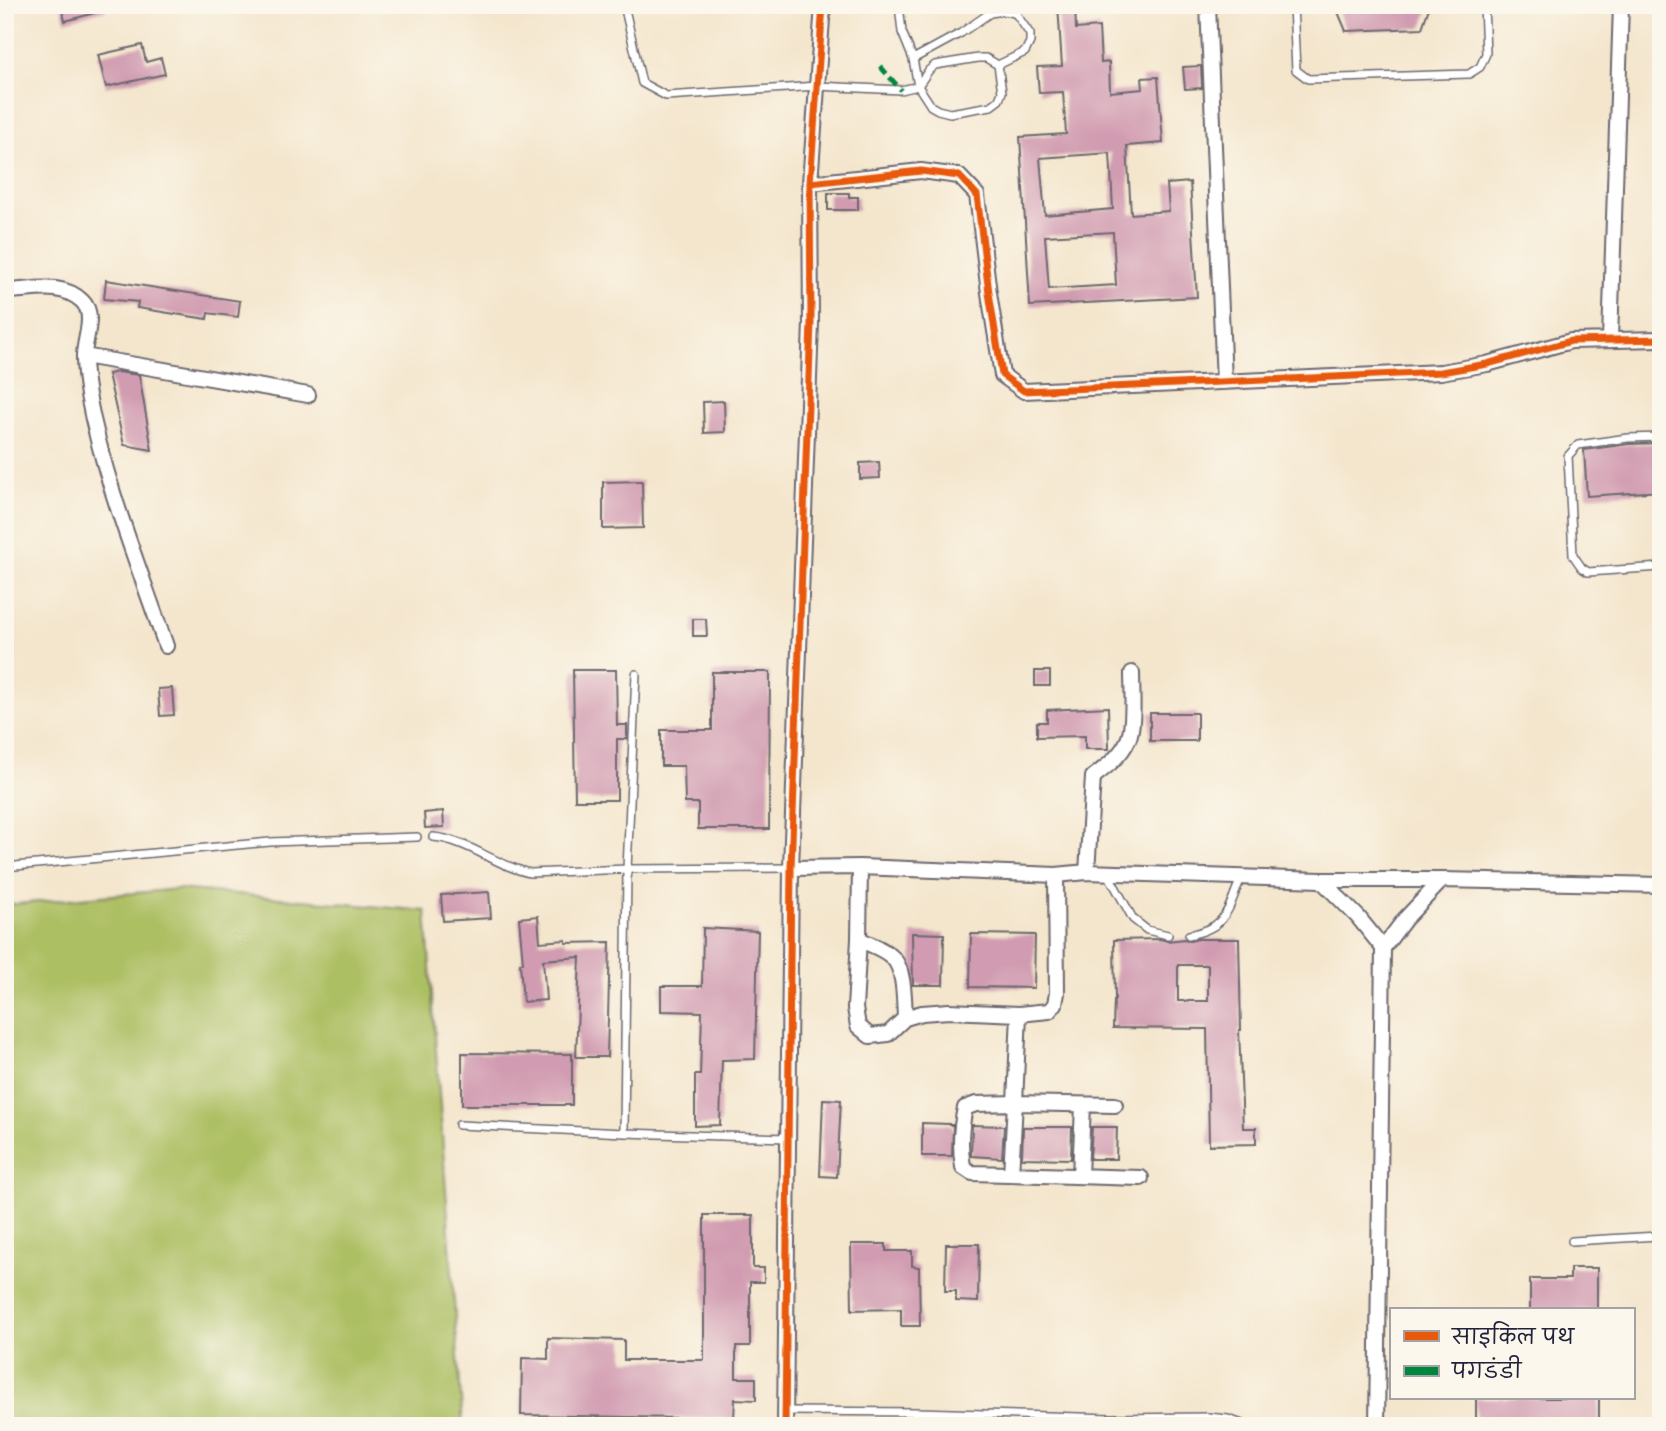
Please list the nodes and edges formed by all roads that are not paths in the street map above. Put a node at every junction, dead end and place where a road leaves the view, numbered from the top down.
1 (624, 5) edge
2 (823, 5) edge
3 (899, 5) edge
4 (1208, 5) edge
5 (1293, 5) edge
6 (1484, 5) edge
7 (1621, 5) edge
8 (912, 59) junction
9 (998, 65) junction
10 (817, 86) junction
11 (918, 86) junction
12 (810, 183) junction
13 (5, 291) edge
14 (1661, 339) edge
15 (1610, 340) junction
16 (83, 356) junction
17 (1224, 382) junction
18 (309, 395) dead end
19 (1661, 437) edge
20 (1661, 567) edge
21 (166, 646) dead end
22 (1132, 673) dead end
23 (636, 674) dead end
24 (433, 836) dead end
25 (417, 837) dead end
26 (5, 867) edge
27 (860, 867) junction
28 (791, 868) junction
29 (627, 869) junction
30 (1087, 872) junction
31 (1107, 872) junction
32 (1056, 875) junction
33 (1242, 877) junction
34 (1321, 880) junction
35 (1442, 880) junction
36 (1661, 885) edge
37 (1168, 935) dead end
38 (1189, 935) dead end
39 (859, 939) junction
40 (1384, 948) junction
41 (1019, 1014) junction
42 (905, 1018) junction
43 (1016, 1103) junction
44 (1083, 1105) junction
45 (1115, 1105) dead end
46 (459, 1125) dead end
47 (624, 1133) junction
48 (787, 1138) junction
49 (1011, 1174) junction
50 (1080, 1176) junction
51 (1141, 1178) dead end
52 (1661, 1237) edge
53 (1572, 1241) dead end
54 (785, 1410) junction
55 (919, 1412) junction
56 (1111, 1418) junction
57 (928, 1424) edge
58 (785, 1426) edge
59 (1106, 1426) edge
60 (1248, 1426) edge
61 (1377, 1426) edge

1 - 10 lane
2 - 10 street
3 - 8 lane
4 - 17 street
5 - 6 lane
7 - 15 street
8 - 9 lane
8 - 11 lane
9 - 11 lane
9 - 11 lane
10 - 11 lane
10 - 12 street
12 - 17 street
12 - 28 street
13 - 16 street
14 - 15 street
15 - 17 street
16 - 18 street
16 - 21 street
19 - 20 lane
22 - 30 street
23 - 29 lane
24 - 29 lane
25 - 26 lane
27 - 28 street
27 - 32 street
27 - 39 street
28 - 29 lane
28 - 48 street
29 - 47 lane
30 - 31 street
30 - 32 street
31 - 33 street
31 - 37 lane
32 - 41 street
33 - 34 street
33 - 38 lane
34 - 35 street
34 - 40 street
35 - 36 street
35 - 40 street
39 - 42 street
39 - 42 street
40 - 61 street
41 - 42 street
41 - 43 street
43 - 44 street
43 - 49 street
43 - 49 street
44 - 45 street
44 - 50 street
46 - 47 lane
47 - 48 lane
48 - 54 street
49 - 50 street
50 - 51 street
52 - 53 lane
54 - 55 lane
54 - 58 street
55 - 56 lane
55 - 57 lane
56 - 59 lane
56 - 60 lane

